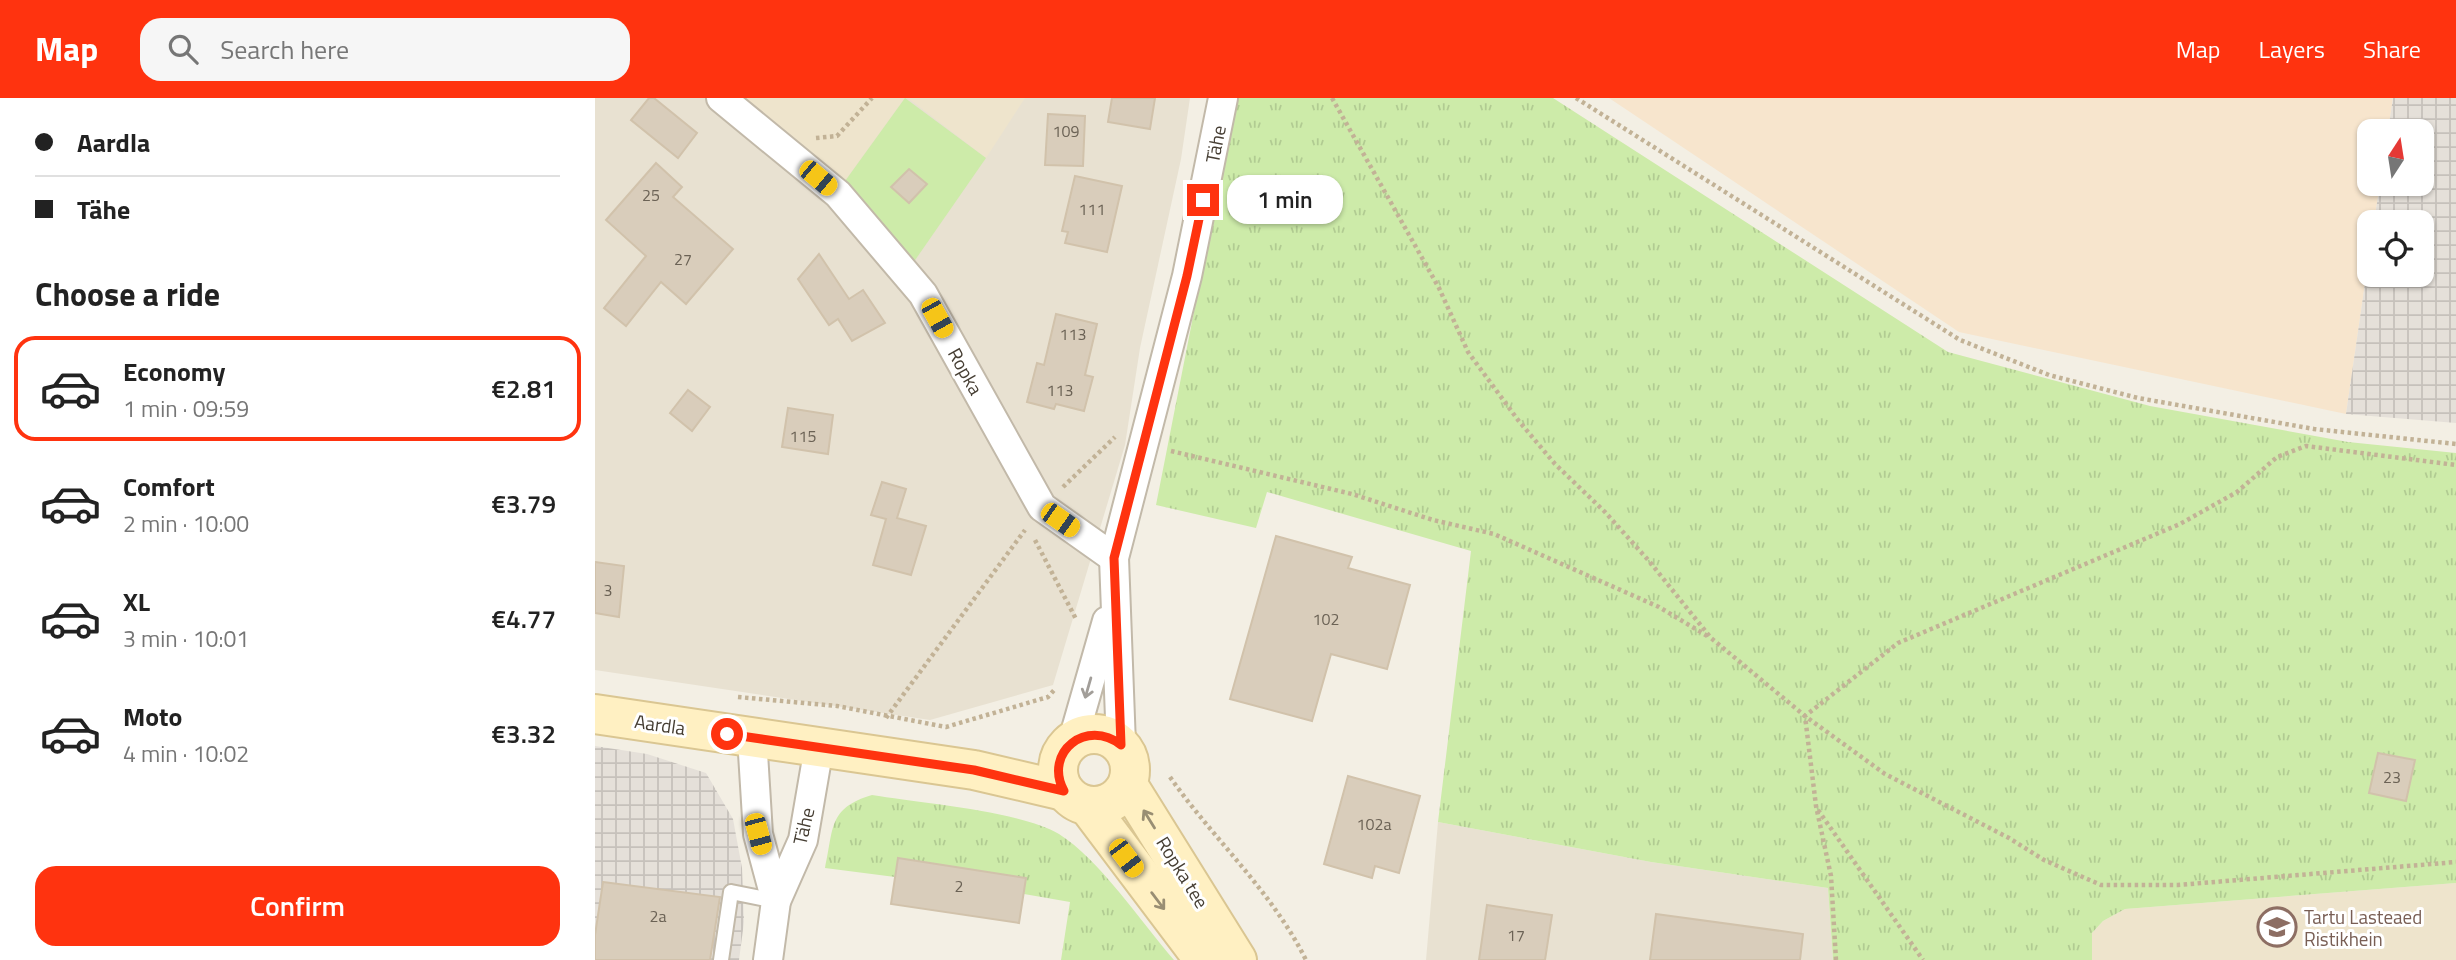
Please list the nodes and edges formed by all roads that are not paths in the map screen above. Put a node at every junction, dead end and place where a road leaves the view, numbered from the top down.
1 (721, 98) edge
2 (1223, 98) edge
3 (1114, 558) junction
4 (1114, 598) junction
5 (595, 714) edge
6 (752, 737) junction
7 (1121, 745) junction
8 (819, 747) junction
9 (1071, 774) junction
10 (1128, 785) junction
11 (776, 901) junction
12 (721, 960) edge
13 (768, 960) edge
14 (1204, 960) edge
15 (1237, 960) edge

1 - 3 street, Ropka
2 - 3 street, Tähe
3 - 4 street, Tähe
4 - 7 street, Tähe
4 -> 9 street, Tähe
5 - 6 street, Aardla
6 - 8 street, Aardla
6 - 11 street, Tähe
7 - 9 street
7 - 10 street
8 - 9 street, Aardla
8 - 11 street, Tähe
9 - 10 street
9 -> 14 street, Ropka tee
15 -> 10 street, Ropka tee
11 - 12 lane
11 - 13 street, Tähe

